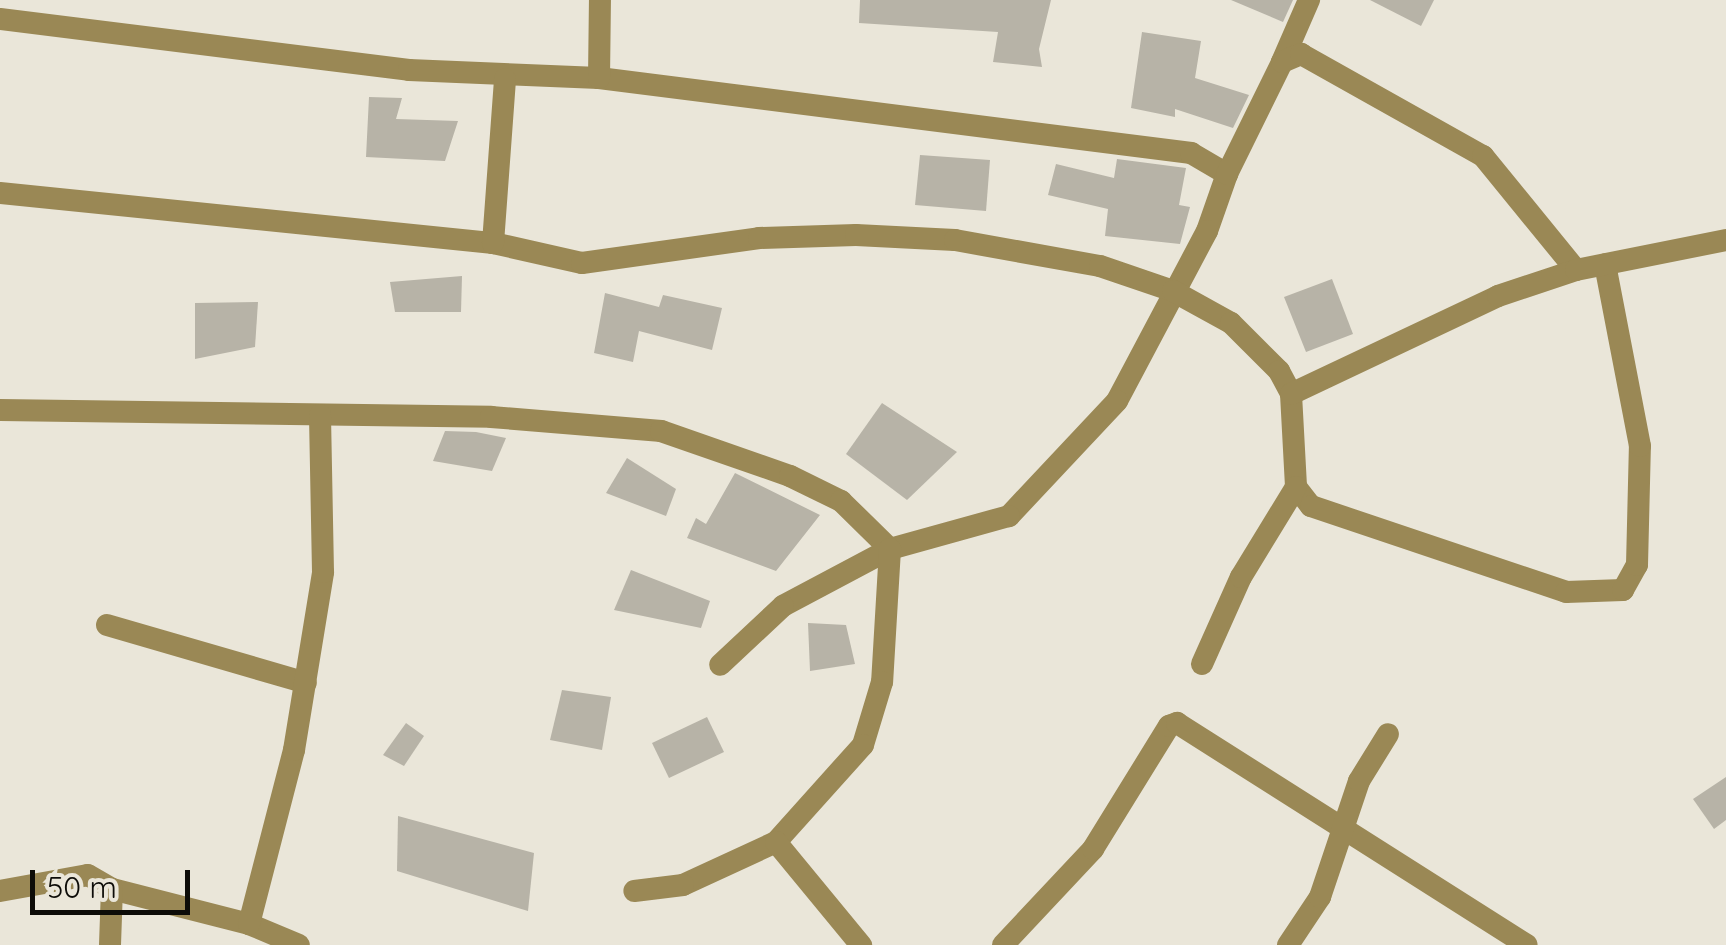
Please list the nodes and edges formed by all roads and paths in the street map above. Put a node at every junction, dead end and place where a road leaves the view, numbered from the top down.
1 (600, 0) edge
2 (1309, 0) edge
3 (0, 20) edge
4 (1282, 62) junction
5 (599, 78) junction
6 (505, 79) junction
7 (1227, 174) junction
8 (0, 194) edge
9 (1726, 240) edge
10 (493, 243) junction
11 (1605, 264) junction
12 (1576, 270) junction
13 (1173, 290) junction
14 (1291, 394) junction
15 (0, 410) edge
16 (320, 416) junction
17 (1296, 487) junction
18 (890, 549) junction
19 (107, 624) dead end
20 (1202, 664) dead end
21 (720, 665) dead end
22 (306, 683) junction
23 (1388, 734) dead end
24 (1341, 829) junction
25 (776, 842) junction
26 (112, 889) junction
27 (0, 891) edge
28 (634, 892) dead end
29 (249, 924) junction
30 (110, 945) edge
31 (299, 945) edge
32 (861, 945) edge
33 (1003, 945) edge
34 (1288, 945) edge
35 (1527, 945) edge

1 - 5 street
2 - 4 street
3 - 6 street
4 - 7 street
4 - 12 street
5 - 6 street
5 - 7 street
6 - 10 street
7 - 13 street
8 - 10 street
9 - 11 street
10 - 13 street
11 - 12 street
11 - 17 street
12 - 14 street
13 - 14 street
13 - 18 street
14 - 17 street
15 - 16 street
16 - 18 street
16 - 22 street
17 - 20 street
18 - 21 street
18 - 25 street
19 - 22 street
22 - 29 street
23 - 24 street
24 - 33 street
24 - 34 street
24 - 35 street
25 - 28 street
25 - 32 street
26 - 27 street
26 - 29 street
26 - 30 street
29 - 31 street

